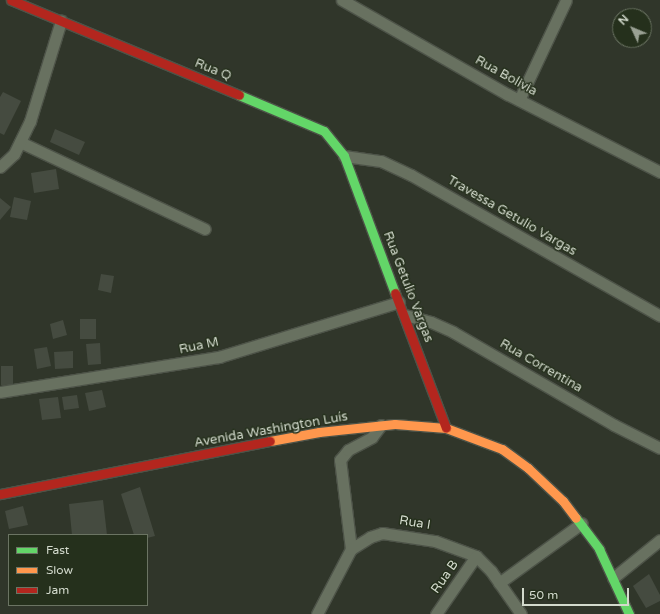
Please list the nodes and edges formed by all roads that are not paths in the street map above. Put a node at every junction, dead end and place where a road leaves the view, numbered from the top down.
1 (11, 0) edge
2 (342, 0) edge
3 (566, 0) edge
4 (61, 21) junction
5 (518, 100) junction
6 (20, 142) junction
7 (344, 156) junction
8 (0, 167) edge
9 (660, 172) edge
10 (205, 229) dead end
11 (399, 302) junction
12 (405, 316) junction
13 (660, 316) edge
14 (0, 392) edge
15 (381, 425) junction
16 (446, 428) junction
17 (660, 448) edge
18 (0, 494) edge
19 (582, 523) junction
20 (660, 540) edge
21 (351, 549) junction
22 (476, 556) junction
23 (614, 578) junction
24 (499, 582) junction
25 (316, 614) edge
26 (436, 614) edge
27 (521, 614) edge
28 (629, 614) edge

1 - 4 main road
2 - 5 street, Rua Bolivia
3 - 5 street
4 - 6 street
4 - 7 main road, Rua Q
5 - 9 street, Rua Bolivia
6 - 8 street
6 - 10 street
7 - 11 main road, Rua Getulio Vargas
7 - 13 street, Travessa Getulio Vargas
11 - 12 main road, Rua Getulio Vargas
11 - 14 street, Rua M
12 - 16 main road, Rua Getulio Vargas
12 - 17 street, Rua Correntina
15 - 16 main road, Avenida Washington Luís
15 - 18 main road, Avenida Washington Luís
15 - 21 street
16 - 19 main road, Avenida Washington Luís
19 - 23 main road, Avenida Washington Luís
19 - 24 street
20 - 23 street
21 - 22 street, Rua I
21 - 25 street, Rua I
22 - 24 street, Rua I
22 - 26 street, Rua B
23 - 28 main road, Avenida Washington Luís
24 - 27 street, Rua I

